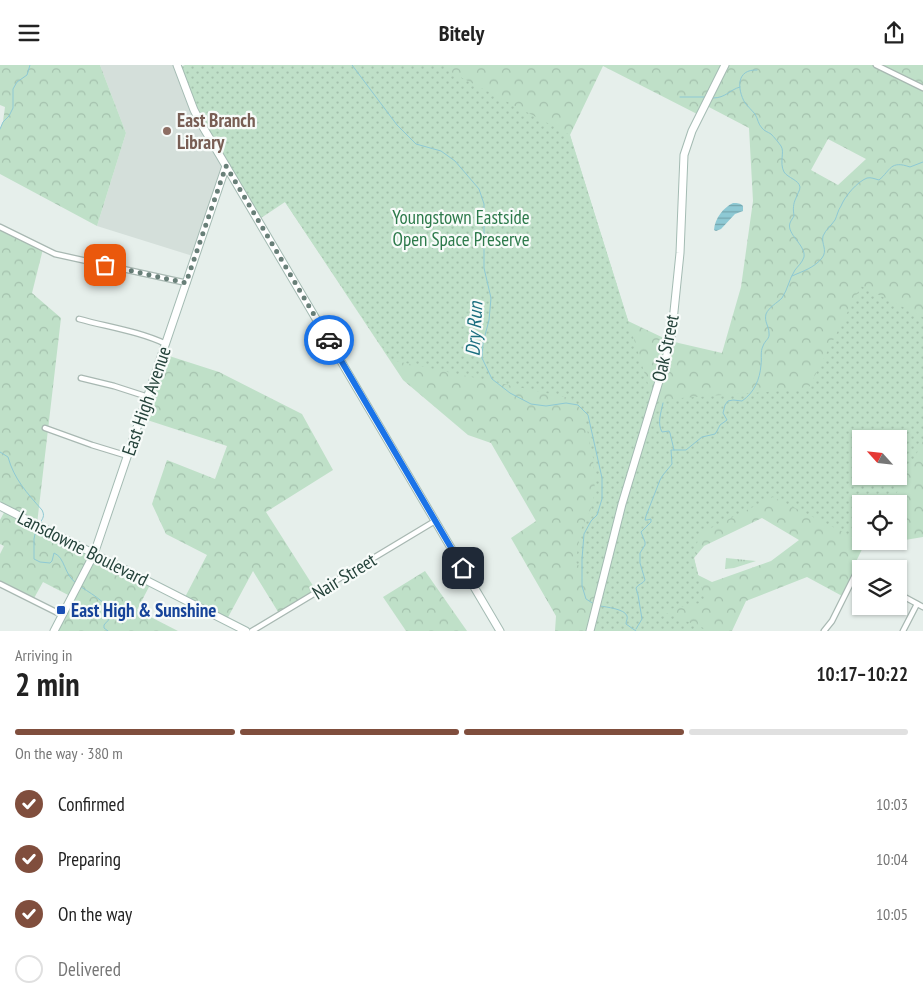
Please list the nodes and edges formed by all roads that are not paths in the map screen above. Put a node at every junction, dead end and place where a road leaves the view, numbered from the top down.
1 (177, 65) edge
2 (725, 65) edge
3 (876, 65) edge
4 (923, 88) edge
5 (226, 166) junction
6 (0, 227) edge
7 (186, 283) junction
8 (79, 319) dead end
9 (166, 344) junction
10 (81, 378) dead end
11 (148, 397) junction
12 (45, 428) dead end
13 (128, 456) junction
14 (0, 506) edge
15 (436, 521) junction
16 (94, 554) junction
17 (0, 584) edge
18 (852, 586) edge
19 (907, 598) edge
20 (917, 604) junction
21 (923, 607) edge
22 (62, 615) junction
23 (54, 631) edge
24 (246, 631) edge
25 (252, 631) edge
26 (500, 631) edge
27 (590, 631) edge
28 (824, 631) edge
29 (904, 631) edge

1 - 5 street
2 - 27 street, Oak Street
3 - 4 street
5 - 7 street, East High Avenue
5 - 15 street
6 - 7 street
7 - 9 street, East High Avenue
8 - 9 street
9 - 11 street, East High Avenue
10 - 11 street
11 - 13 street, East High Avenue
12 - 13 street
13 - 16 street, East High Avenue
14 - 16 street, Lansdowne Boulevard
15 - 25 street, Nair Street
15 - 26 street
16 - 22 street, East High Avenue
16 - 24 street, Lansdowne Boulevard
17 - 22 street
18 - 28 street
19 - 20 street
20 - 21 street
20 - 29 street
22 - 23 street, East High Avenue

